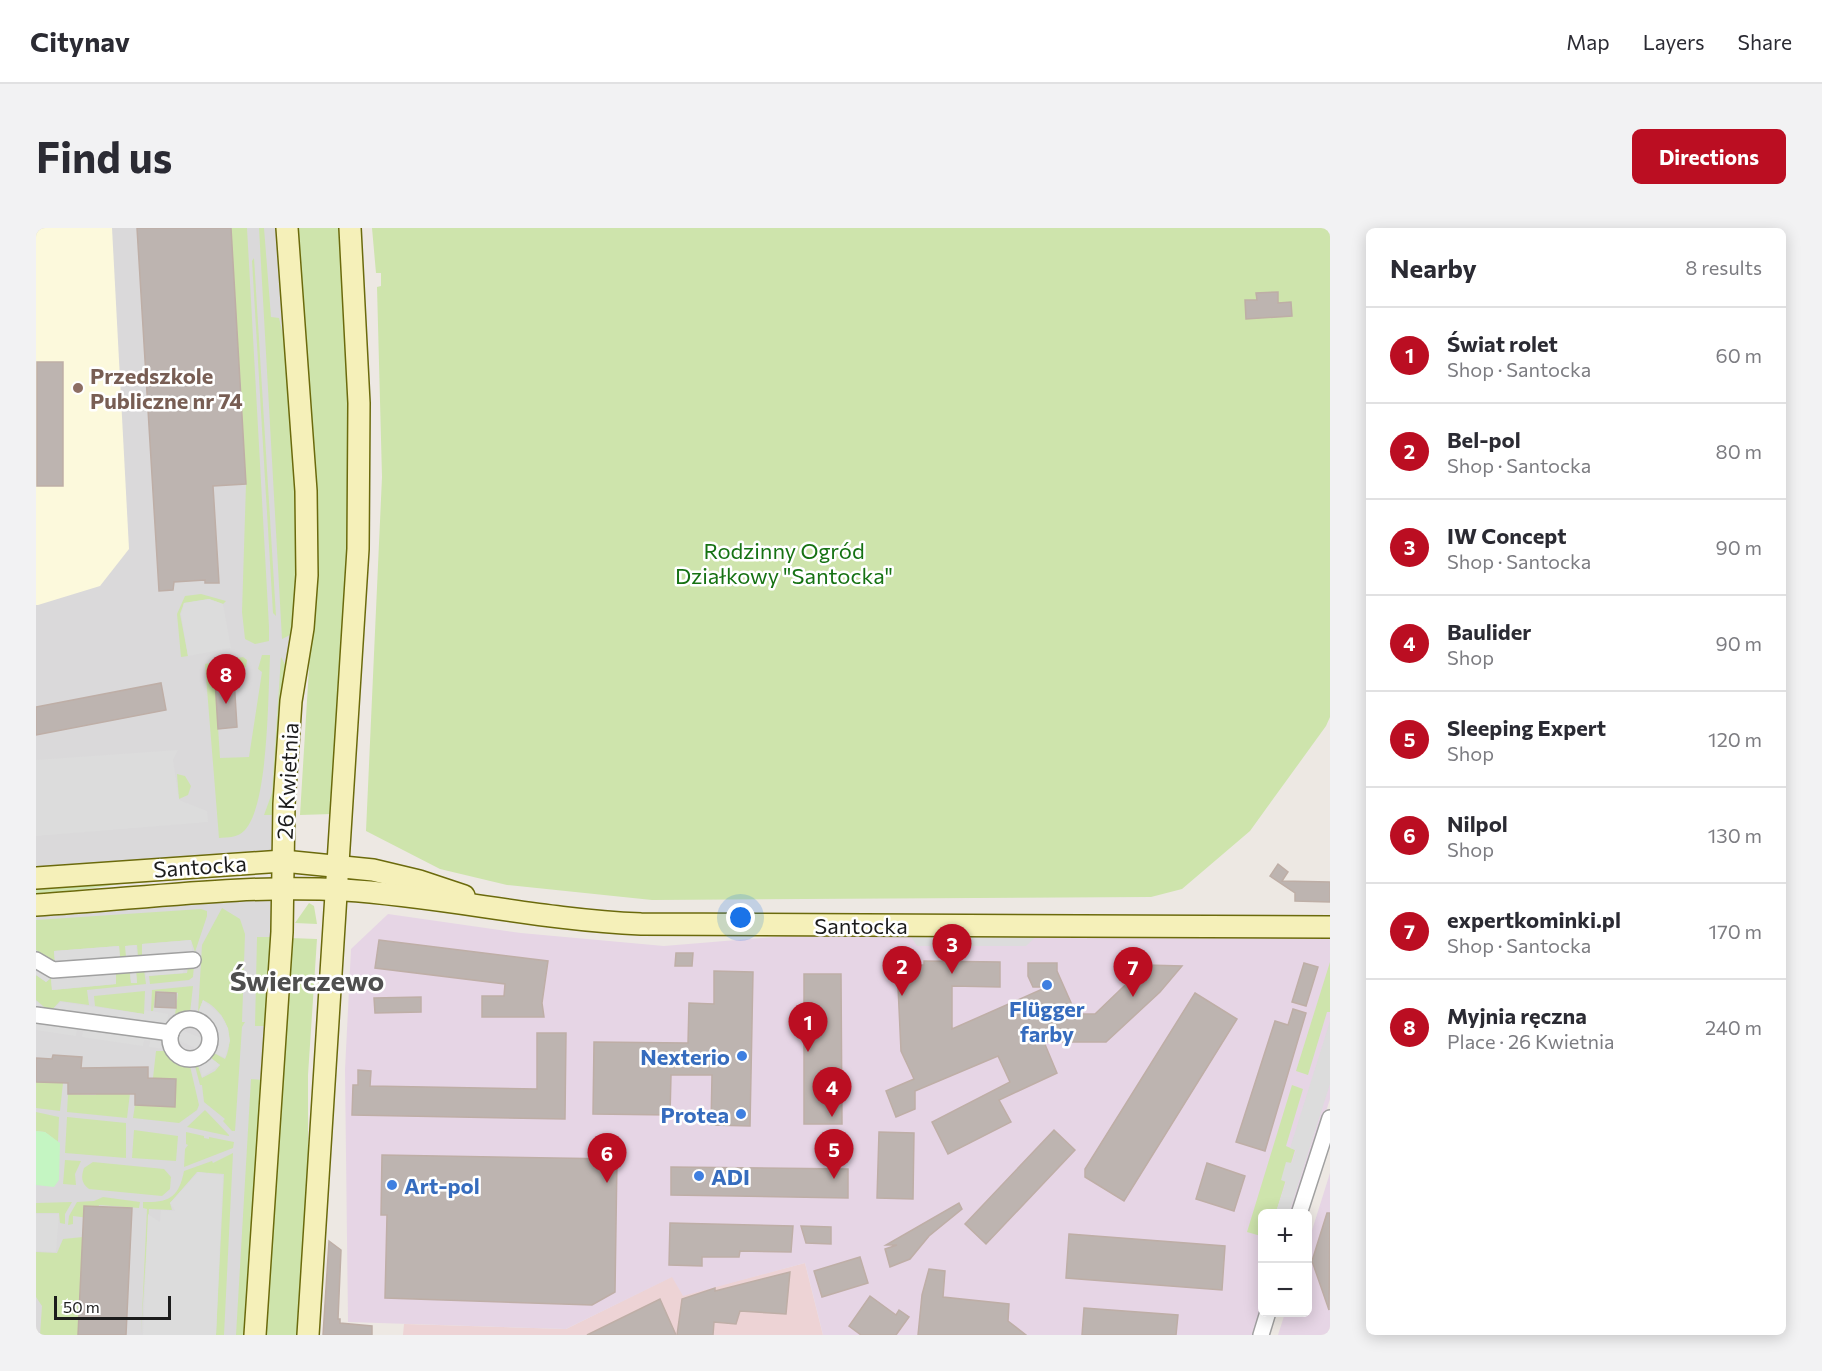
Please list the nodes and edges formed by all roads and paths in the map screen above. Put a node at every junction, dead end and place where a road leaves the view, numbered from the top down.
1 (287, 228) edge
2 (350, 228) edge
3 (283, 861) junction
4 (338, 865) junction
5 (36, 878) edge
6 (283, 889) junction
7 (336, 890) junction
8 (36, 905) edge
9 (501, 909) junction
10 (1330, 927) edge
11 (36, 960) edge
12 (193, 960) dead end
13 (36, 1015) edge
14 (171, 1033) dead end
15 (1330, 1118) edge
16 (1301, 1209) edge
17 (1267, 1317) edge
18 (255, 1335) edge
19 (308, 1335) edge
20 (1262, 1335) edge

1 - 3 street, 26 Kwietnia
2 - 4 street
3 - 4 street, Santocka
3 - 5 street, Santocka
3 - 6 street, 26 Kwietnia
4 - 7 street
4 - 9 street, Santocka
6 - 7 street, Santocka
6 - 8 street, Santocka
6 - 18 street, 26 Kwietnia
7 - 9 street, Santocka
7 - 19 street
9 - 10 street, Santocka
11 - 12 street
13 - 14 street
15 - 16 street
17 - 20 street

